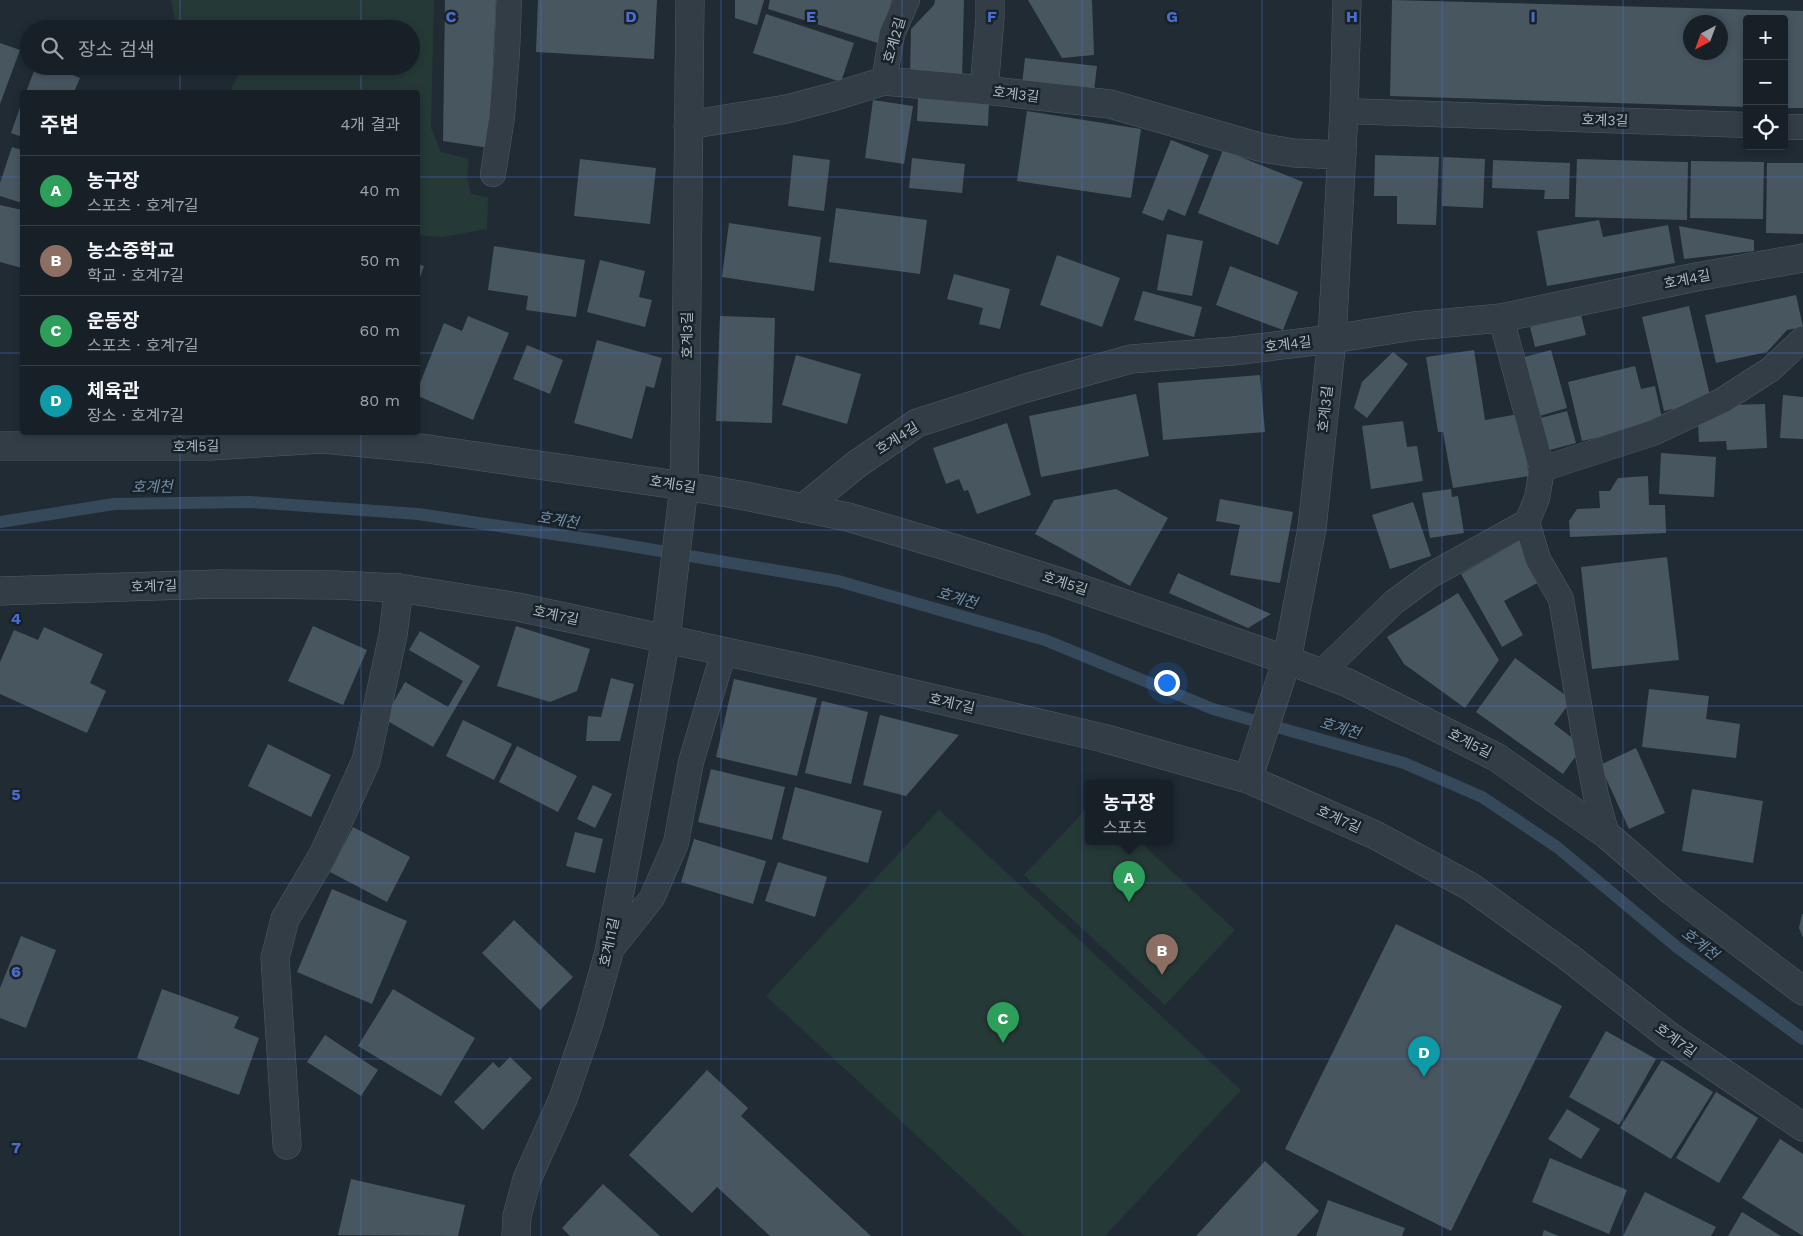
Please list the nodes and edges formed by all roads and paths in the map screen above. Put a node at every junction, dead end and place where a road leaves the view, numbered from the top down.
1 (509, 0) edge
2 (690, 0) edge
3 (907, 0) edge
4 (990, 0) edge
5 (1347, 0) edge
6 (884, 82) junction
7 (984, 90) junction
8 (1344, 111) junction
9 (688, 125) junction
10 (1743, 125) edge
11 (1788, 127) edge
12 (1803, 127) edge
13 (1342, 155) junction
14 (493, 174) dead end
15 (1803, 258) edge
16 (1501, 318) junction
17 (1803, 338) edge
18 (1332, 339) junction
19 (0, 446) edge
20 (1542, 469) junction
21 (684, 486) junction
22 (803, 508) junction
23 (1527, 522) junction
24 (399, 588) junction
25 (0, 591) edge
26 (671, 598) joint
27 (666, 638) junction
28 (724, 651) junction
29 (1287, 660) junction
30 (1321, 673) junction
31 (1248, 779) junction
32 (1607, 836) junction
33 (609, 952) junction
34 (1803, 991) edge
35 (1803, 1127) edge
36 (287, 1145) dead end
37 (516, 1236) edge

1 - 14 lane
2 - 9 street, 호계3길
3 - 6 lane, 호계2길
4 - 7 street
5 - 8 street, 호계3길
6 - 7 street, 호계3길
6 - 9 street, 호계3길
7 - 13 street, 호계3길
8 - 10 lane, 호계3길
8 - 13 street, 호계3길
9 - 21 street, 호계3길
11 - 12 lane
13 - 18 street, 호계3길
15 - 16 street, 호계4길
16 - 18 street, 호계4길
16 - 20 lane
17 - 20 lane
18 - 22 street, 호계4길
18 - 29 street, 호계3길
19 - 21 street, 호계5길
20 - 23 lane
21 - 22 street, 호계5길
21 - 26 street, 호계3길
22 - 29 street, 호계5길
23 - 30 lane
23 - 32 lane
24 - 25 street, 호계7길
24 - 27 street, 호계7길
24 - 36 street
26 - 27 street, 호계11길
27 - 28 street, 호계7길
27 - 33 street, 호계11길
28 - 31 street, 호계7길
28 - 33 lane
29 - 30 street, 호계5길
29 - 31 street, 호계3길
30 - 32 street, 호계5길
31 - 35 street, 호계7길
32 - 34 street, 호계5길
33 - 37 street, 호계11길

